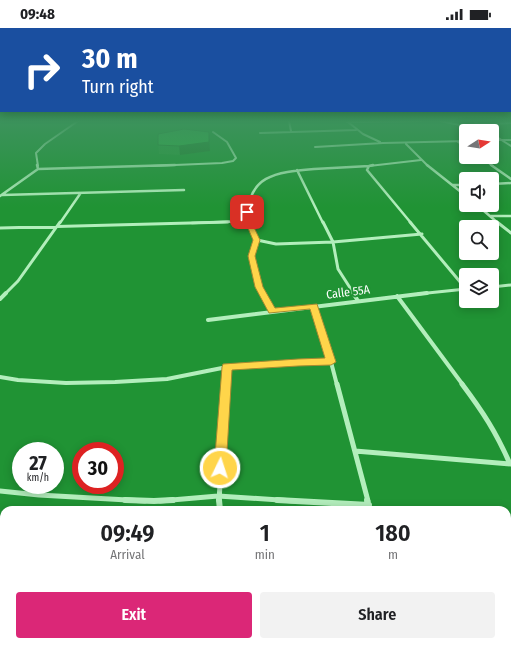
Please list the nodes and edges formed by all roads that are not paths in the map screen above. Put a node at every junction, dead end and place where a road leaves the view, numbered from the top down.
1 (39, 150) edge
2 (231, 150) edge
3 (411, 150) edge
4 (421, 160) junction
5 (490, 164) edge
6 (369, 166) junction
7 (38, 169) junction
8 (297, 170) junction
9 (511, 179) edge
10 (511, 183) edge
11 (499, 184) edge
12 (453, 185) junction
13 (459, 185) edge
14 (184, 190) dead end
15 (459, 190) edge
16 (80, 194) junction
17 (0, 195) edge
18 (486, 212) edge
19 (491, 216) junction
20 (511, 216) edge
21 (248, 221) junction
22 (56, 227) junction
23 (0, 228) edge
24 (511, 233) edge
25 (422, 234) junction
26 (256, 240) junction
27 (333, 242) junction
28 (459, 280) edge
29 (511, 286) edge
30 (499, 287) edge
31 (459, 290) edge
32 (397, 296) junction
33 (0, 300) edge
34 (358, 301) junction
35 (314, 306) junction
36 (272, 311) junction
37 (208, 320) dead end
38 (331, 362) junction
39 (227, 367) junction
40 (0, 377) edge
41 (356, 451) junction
42 (511, 464) edge
43 (0, 491) edge
44 (218, 496) junction
45 (219, 506) edge
46 (355, 506) edge
47 (369, 506) edge

1 - 7 street
2 - 7 street
3 - 4 street
4 - 6 street
4 - 12 street
5 - 9 street
6 - 8 street
6 - 25 street
7 - 17 street
8 - 21 street
8 - 27 street
10 - 11 street
12 - 13 street
12 - 15 street
14 - 16 street
16 - 17 street
16 - 22 street
18 - 19 street
19 - 20 street
19 - 24 street
21 - 22 street
21 - 26 street
22 - 23 street
22 - 33 street
25 - 27 street
25 - 28 street
26 - 27 street
26 - 36 street
27 - 34 street
29 - 30 street
31 - 32 street, Calle 55A
32 - 34 street, Calle 55A
32 - 42 street
34 - 35 street, Calle 55A
35 - 36 street, Calle 55A
35 - 38 street
36 - 37 street, Calle 55A
38 - 39 street
38 - 41 street
39 - 40 street
39 - 44 street
41 - 42 street
41 - 47 street
43 - 44 street
44 - 45 street
44 - 46 street

